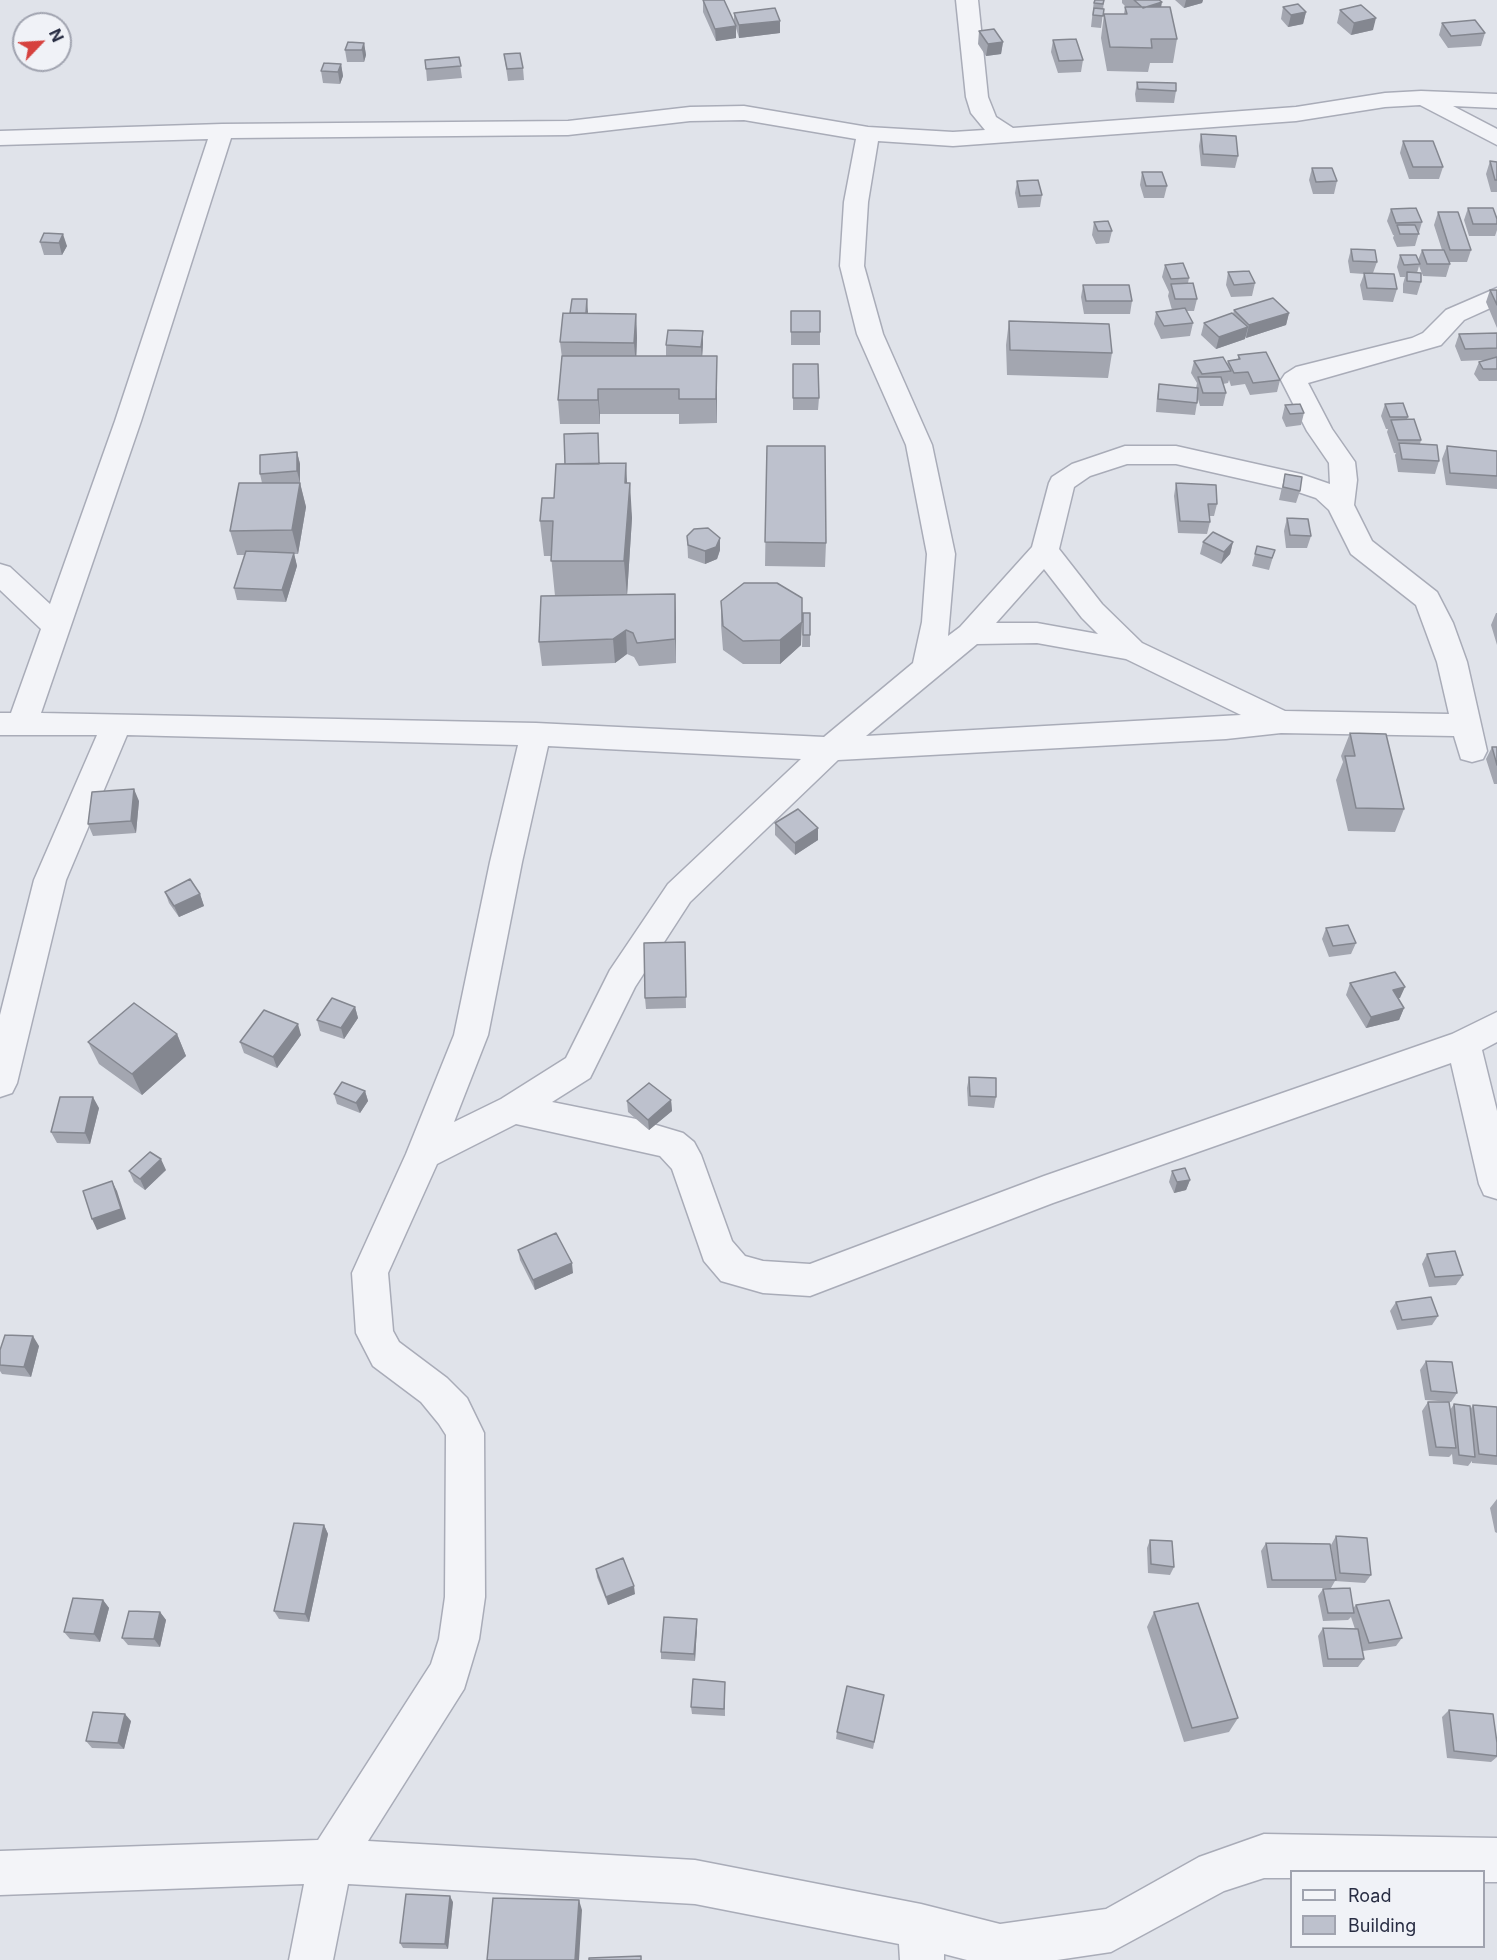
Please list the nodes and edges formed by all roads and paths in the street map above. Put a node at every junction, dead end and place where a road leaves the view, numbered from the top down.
1 (967, 0) edge
2 (1420, 98) junction
3 (1497, 101) edge
4 (222, 132) junction
5 (868, 134) junction
6 (1009, 135) junction
7 (0, 138) edge
8 (1497, 138) edge
9 (1497, 296) edge
10 (1340, 505) junction
11 (1045, 550) junction
12 (0, 574) edge
13 (56, 627) junction
14 (970, 634) junction
15 (1132, 650) junction
16 (927, 668) junction
17 (1281, 722) junction
18 (11, 724) edge
19 (117, 724) junction
20 (536, 734) junction
21 (1473, 744) edge
22 (830, 749) junction
23 (1497, 1026) edge
24 (1464, 1044) junction
25 (0, 1083) edge
26 (513, 1109) junction
27 (424, 1154) junction
28 (1497, 1184) edge
29 (1497, 1860) edge
30 (330, 1861) junction
31 (0, 1873) edge
32 (922, 1943) edge
33 (311, 1960) edge

1 - 6 street
2 - 3 street
2 - 6 street
2 - 8 street
4 - 5 street
4 - 7 street
4 - 13 street
5 - 6 street
5 - 16 street
9 - 10 street
10 - 11 street
10 - 21 street
11 - 14 street
11 - 15 street
12 - 13 street
13 - 18 street
14 - 15 street
14 - 16 street
15 - 17 street
16 - 22 street
17 - 21 street
17 - 22 street
18 - 19 street
19 - 20 street
19 - 25 street
20 - 22 street
20 - 27 street
22 - 26 street
23 - 24 street
24 - 26 street
24 - 28 street
26 - 27 street
27 - 30 street
29 - 32 street
30 - 31 street
30 - 32 street
30 - 33 street

